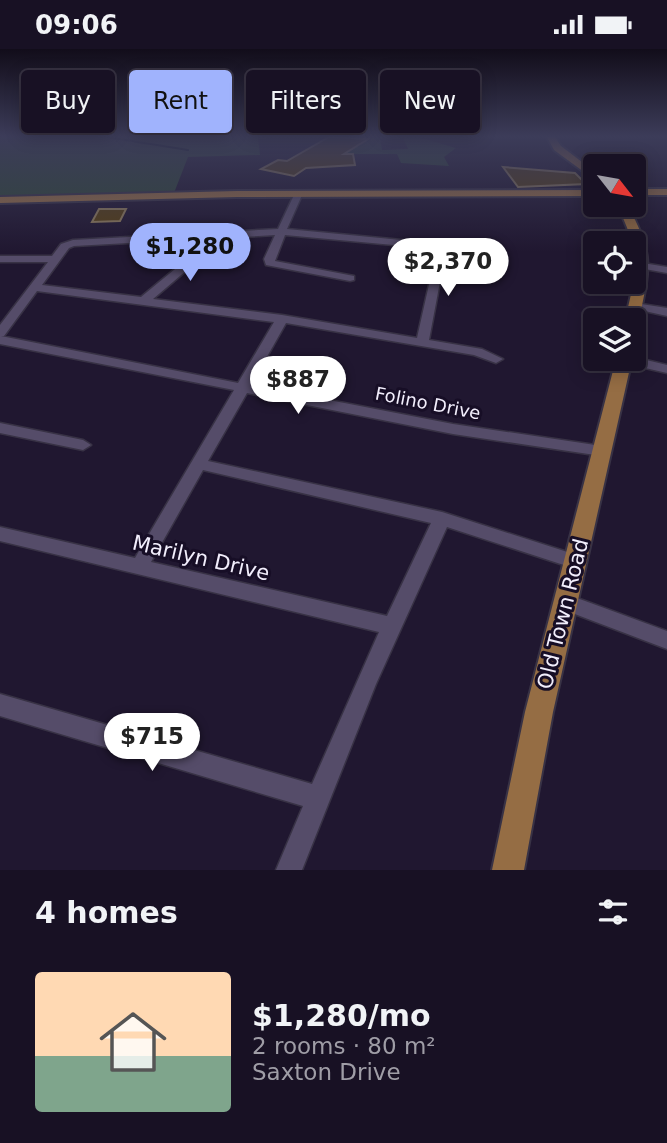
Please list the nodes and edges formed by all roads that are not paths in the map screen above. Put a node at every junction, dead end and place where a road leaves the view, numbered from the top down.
1 (646, 192) edge
2 (667, 192) edge
3 (583, 193) edge
4 (298, 195) junction
5 (1, 202) edge
6 (283, 232) junction
7 (207, 236) junction
8 (442, 247) junction
9 (491, 251) dead end
10 (0, 259) edge
11 (55, 259) junction
12 (646, 266) edge
13 (667, 270) edge
14 (350, 278) dead end
15 (35, 288) junction
16 (637, 294) edge
17 (143, 301) junction
18 (635, 306) joint
19 (667, 312) edge
20 (282, 319) junction
21 (0, 333) edge
22 (0, 340) edge
23 (422, 343) junction
24 (496, 359) dead end
25 (646, 364) edge
26 (667, 369) edge
27 (621, 371) edge
28 (243, 387) junction
29 (0, 428) edge
30 (83, 445) dead end
31 (602, 451) junction
32 (199, 464) junction
33 (442, 519) junction
34 (0, 534) edge
35 (576, 562) junction
36 (139, 566) junction
37 (566, 602) junction
38 (392, 626) junction
39 (667, 640) edge
40 (0, 705) edge
41 (317, 798) junction
42 (289, 870) edge
43 (508, 870) edge

1 - 2 main road
3 - 4 main road
4 - 5 main road
4 - 6 street
6 - 7 street
6 - 8 street
6 - 14 street
7 - 11 street
7 - 17 street
8 - 9 street
8 - 23 street
10 - 11 street
11 - 15 street
12 - 13 street
15 - 17 street
15 - 21 street
16 - 18 main road
17 - 20 street
18 - 19 street
20 - 23 street
20 - 28 street
22 - 28 street, Folino Drive
23 - 24 street
25 - 26 street
27 - 31 main road, Old Town Road
28 - 31 street, Folino Drive
28 - 32 street
29 - 30 street
31 - 35 main road, Old Town Road
32 - 33 street
32 - 36 street
33 - 35 street
33 - 38 street
34 - 36 street, Marilyn Drive
35 - 37 main road, Old Town Road
36 - 38 street, Marilyn Drive
37 - 39 street
37 - 43 main road, Old Town Road
38 - 41 street
40 - 41 street
41 - 42 street

